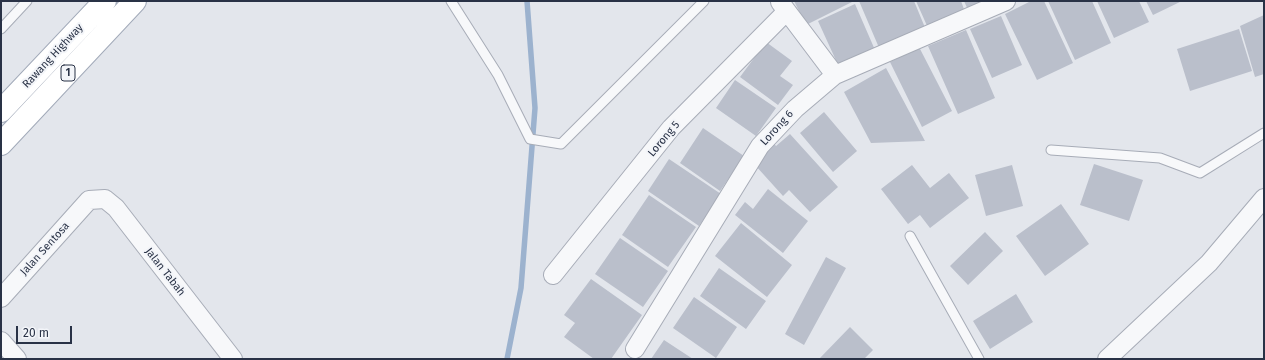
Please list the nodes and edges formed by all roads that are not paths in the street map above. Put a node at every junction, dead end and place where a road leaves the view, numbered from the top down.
1 (27, 1) edge
2 (105, 1) edge
3 (135, 1) edge
4 (451, 1) edge
5 (704, 1) edge
6 (1006, 1) edge
7 (783, 6) edge
8 (1, 29) edge
9 (835, 75) junction
10 (1, 111) edge
11 (1264, 133) edge
12 (1, 144) edge
13 (1051, 150) dead end
14 (1264, 198) edge
15 (89, 200) joint
16 (910, 236) dead end
17 (553, 276) dead end
18 (1, 298) edge
19 (1, 341) edge
20 (635, 350) dead end
21 (17, 359) edge
22 (233, 359) edge
23 (979, 359) edge
24 (1107, 359) edge

1 - 8 lane
2 - 10 main road, Rawang Highway / 1
3 - 12 main road, Rawang Highway / 1
4 - 5 lane
6 - 9 street, Lorong 6
7 - 9 street
7 - 17 street, Lorong 5
9 - 20 street, Lorong 6
11 - 13 lane
14 - 24 street
15 - 18 street, Jalan Sentosa
15 - 22 street, Jalan Tabah
16 - 23 lane
19 - 21 street

